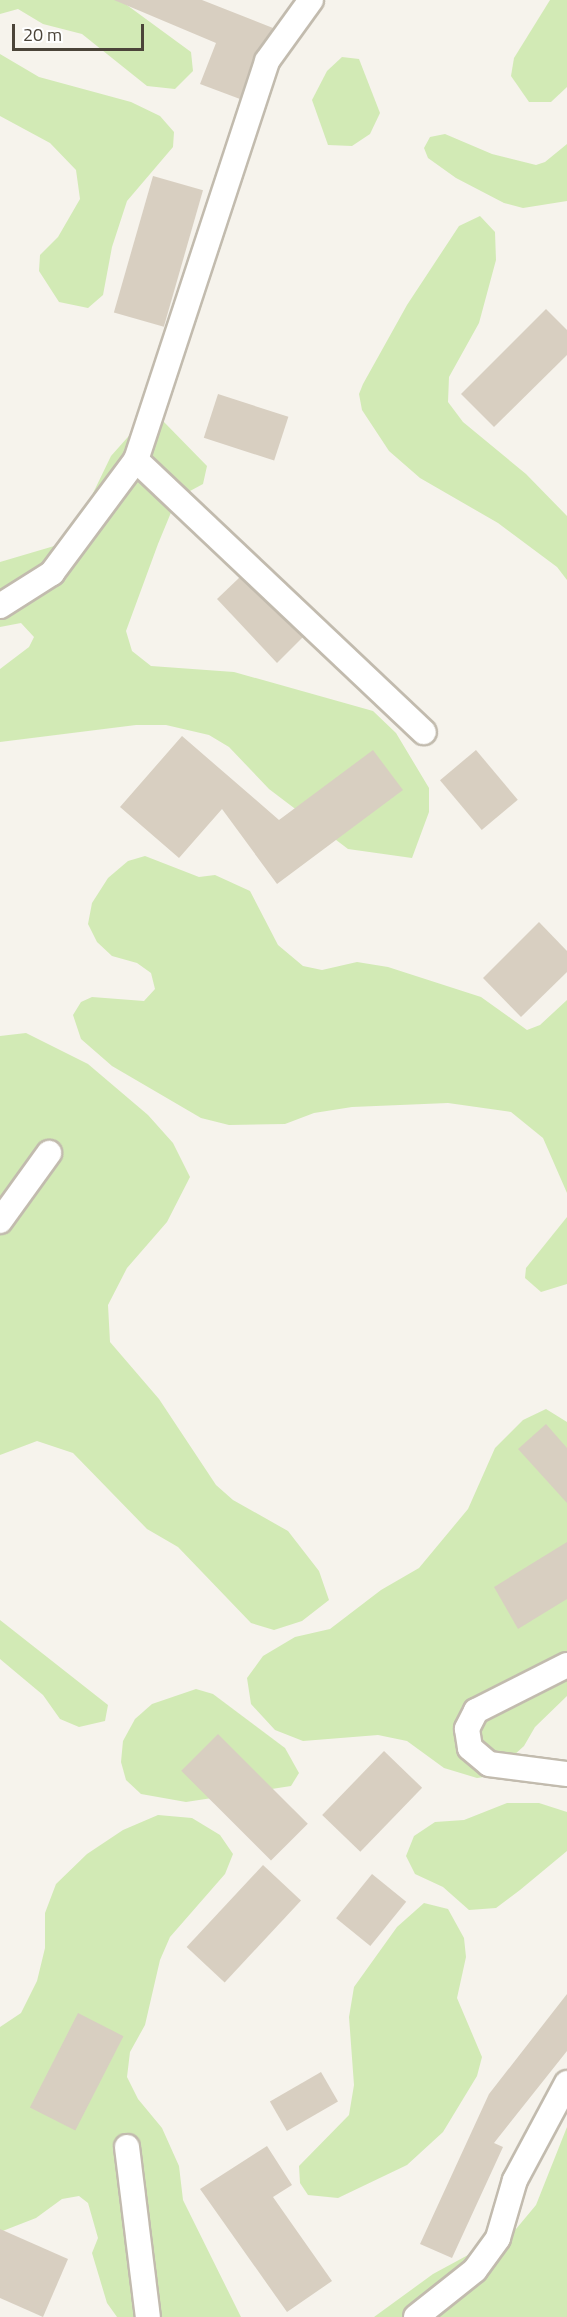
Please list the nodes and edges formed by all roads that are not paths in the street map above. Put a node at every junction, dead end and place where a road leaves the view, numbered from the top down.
1 (310, 0) edge
2 (136, 460) junction
3 (0, 606) edge
4 (424, 732) dead end
5 (49, 1153) dead end
6 (0, 1221) edge
7 (567, 1665) edge
8 (567, 1774) edge
9 (567, 2083) edge
10 (127, 2147) dead end
11 (147, 2317) edge
12 (416, 2317) edge

1 - 2 lane
2 - 3 lane
2 - 4 lane
5 - 6 lane
7 - 8 lane
9 - 12 lane
10 - 11 lane

